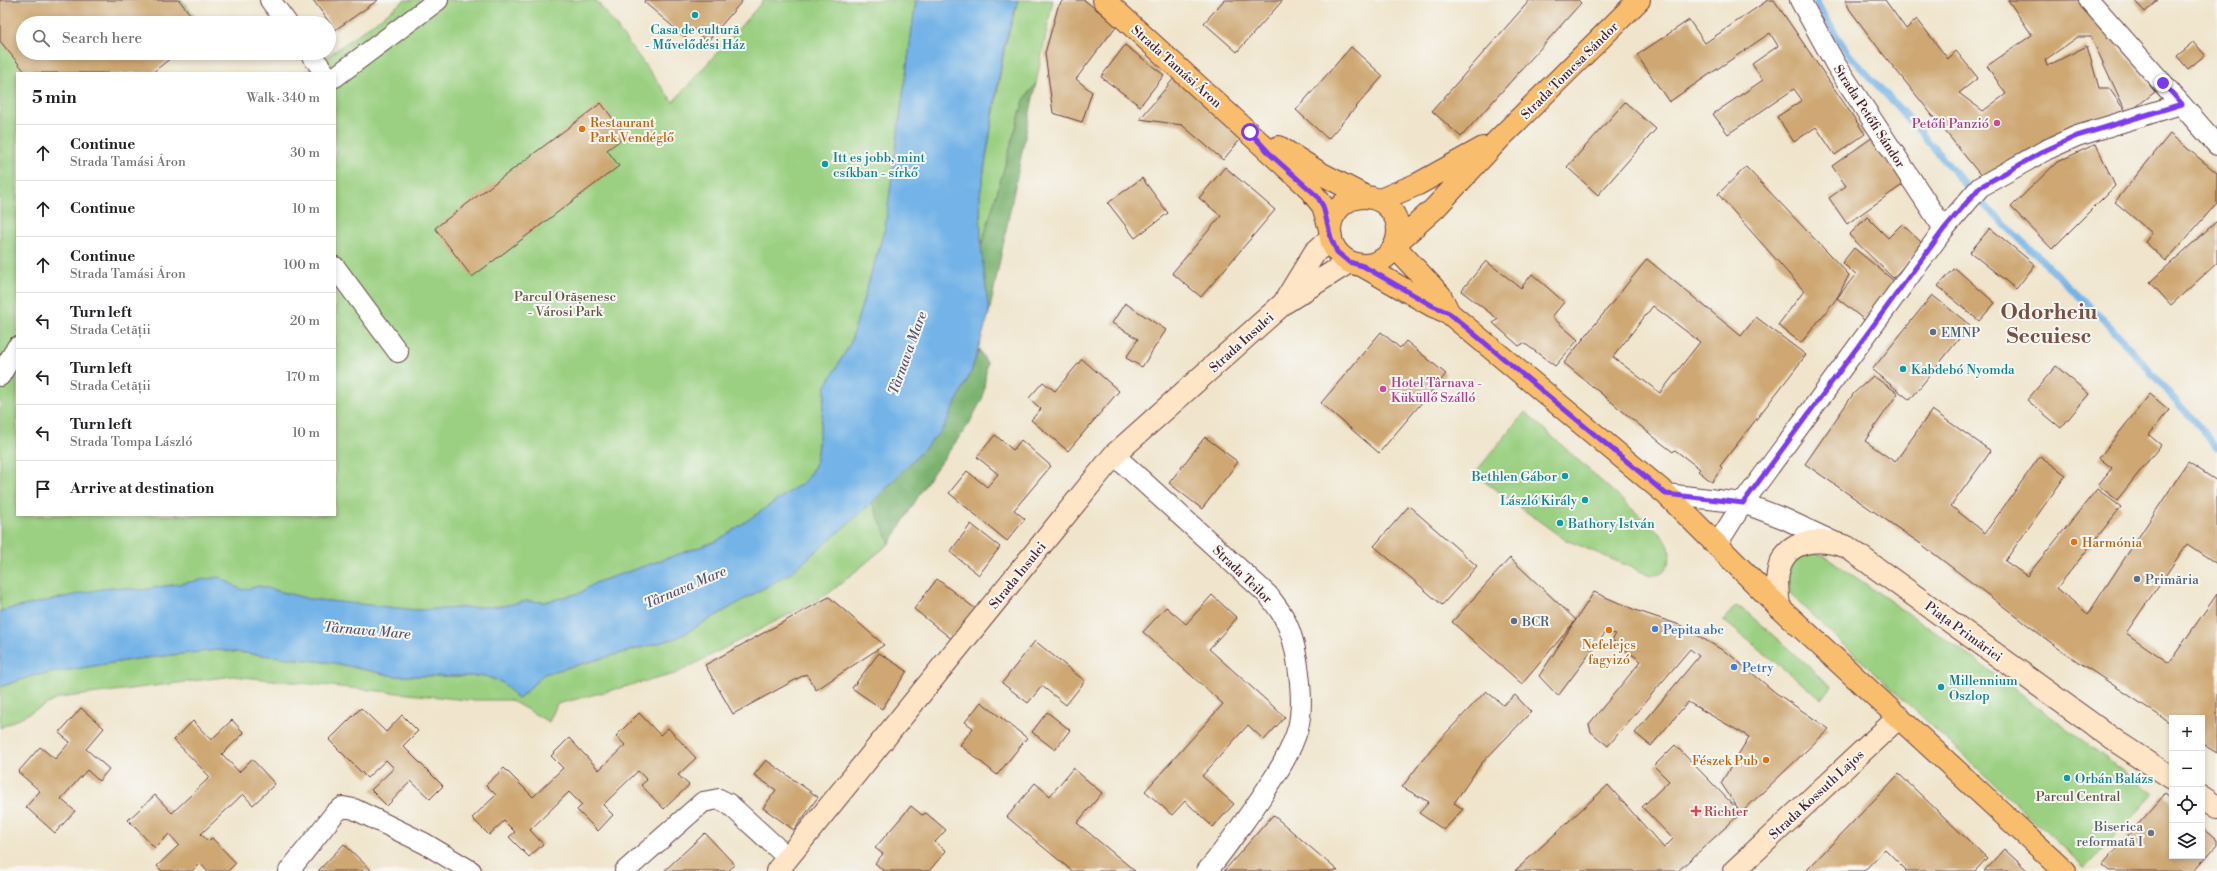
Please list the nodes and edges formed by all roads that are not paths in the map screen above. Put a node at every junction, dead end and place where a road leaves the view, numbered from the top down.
1 (270, 0) edge
2 (438, 0) edge
3 (1104, 0) edge
4 (1639, 0) edge
5 (1800, 0) edge
6 (2089, 0) edge
7 (282, 16) edge
8 (315, 60) edge
9 (324, 72) edge
10 (336, 76) edge
11 (2182, 104) junction
12 (1250, 132) junction
13 (1498, 140) junction
14 (2217, 145) edge
15 (1373, 199) junction
16 (1944, 229) junction
17 (1330, 234) junction
18 (1396, 245) junction
19 (1356, 264) junction
20 (336, 268) edge
21 (1284, 303) junction
22 (1449, 313) junction
23 (16, 349) edge
24 (398, 352) dead end
25 (0, 376) edge
26 (1114, 455) junction
27 (1666, 494) junction
28 (1743, 503) junction
29 (1834, 542) junction
30 (1716, 546) junction
31 (1779, 607) junction
32 (1899, 717) junction
33 (2169, 776) edge
34 (2205, 799) edge
35 (2217, 806) edge
36 (782, 864) edge
37 (290, 871) edge
38 (471, 871) edge
39 (625, 871) edge
40 (1207, 871) edge
41 (1734, 871) edge
42 (2064, 871) edge

1 - 7 street
2 - 10 street
3 - 12 main road, Strada Tamási Áron
4 - 13 main road, Strada Tomcsa Sándor
5 - 16 street, Strada Petőfi Sándor
6 - 11 street
8 - 9 street
11 - 14 street
11 - 16 street
12 - 15 main road, Strada Tamási Áron
12 - 17 main road, Strada Tamási Áron
13 - 15 main road
13 - 18 main road
15 - 17 main road
15 - 18 main road
16 - 28 street
17 - 19 main road
17 - 21 main road, Strada Insulei
18 - 19 main road
18 - 22 main road
19 - 21 main road, Strada Insulei
19 - 22 main road
20 - 24 street
21 - 26 main road, Strada Insulei
22 - 27 main road
23 - 25 street
26 - 36 main road, Strada Insulei
26 - 40 street, Strada Teilor
27 - 28 street, Piața Primăriei
27 - 30 main road
28 - 29 street, Piața Primăriei
28 - 30 street
29 - 31 main road, Piața Primăriei
29 - 33 main road, Piața Primăriei
30 - 31 main road
31 - 32 main road
32 - 41 main road, Strada Kossuth Lajos
32 - 42 main road
34 - 35 main road
36 - 39 street
37 - 38 street

